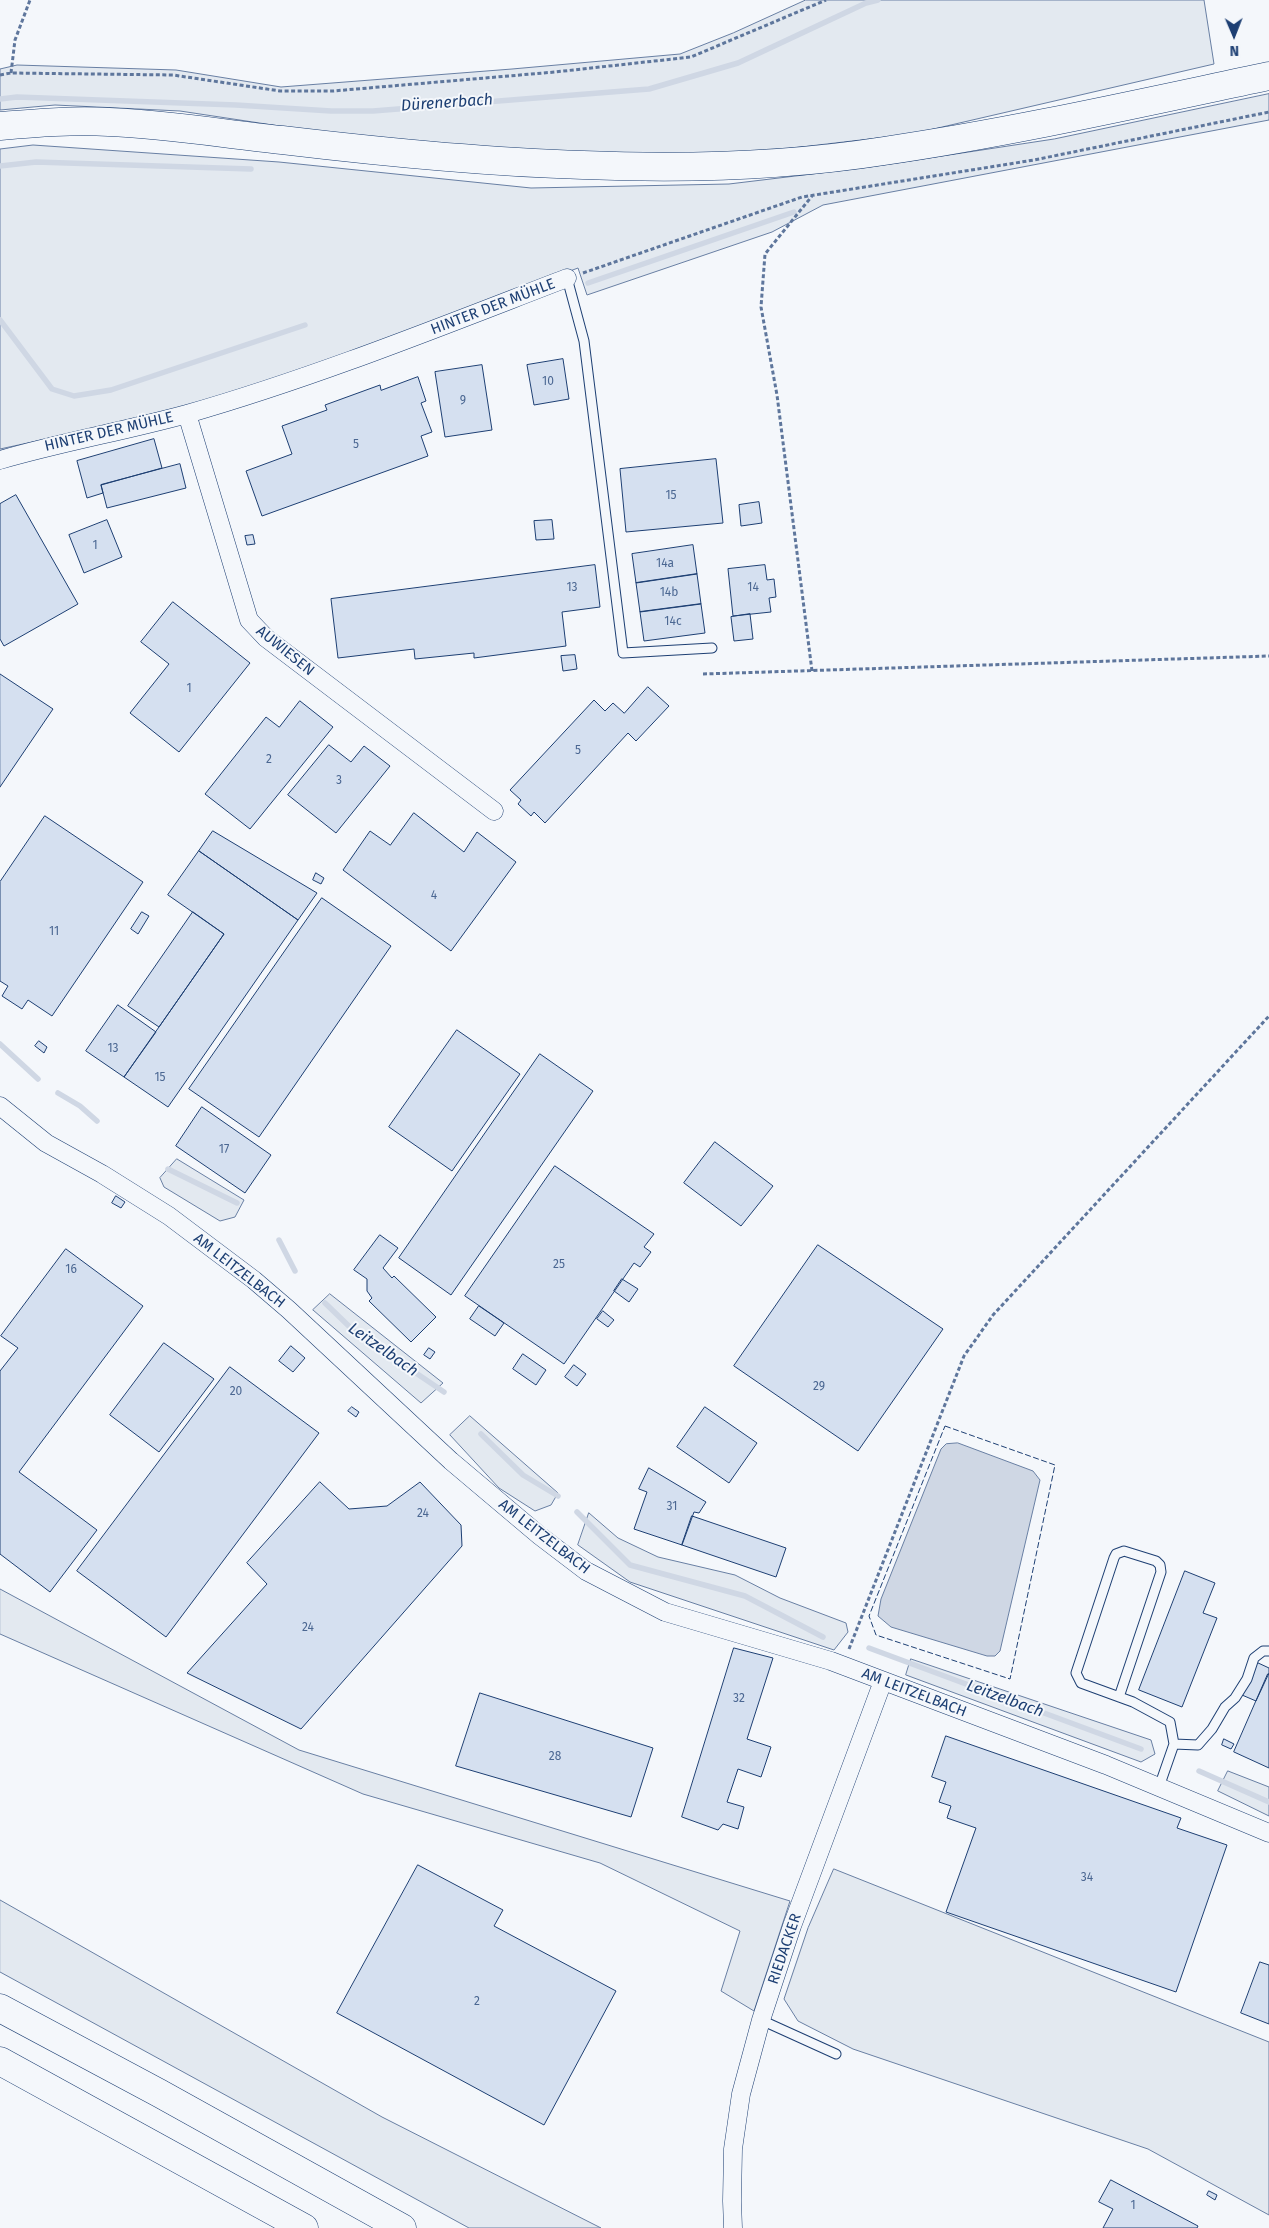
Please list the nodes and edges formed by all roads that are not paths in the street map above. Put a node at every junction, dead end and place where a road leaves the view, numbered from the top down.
1 (1269, 76) edge
2 (0, 126) edge
3 (568, 278) joint
4 (187, 414) junction
5 (0, 460) edge
6 (712, 648) dead end
7 (494, 812) dead end
8 (0, 1106) edge
9 (1269, 1651) edge
10 (883, 1681) junction
11 (1120, 1697) junction
12 (1174, 1744) junction
13 (1159, 1787) junction
14 (1269, 1833) edge
15 (0, 2008) edge
16 (761, 2020) junction
17 (836, 2054) dead end
18 (0, 2061) edge
19 (304, 2228) edge
20 (402, 2228) edge
21 (733, 2228) edge

1 - 2 main road
3 - 4 street, HINTER DER MÜHLE
3 - 6 lane, HINTER DER MÜHLE
4 - 5 street, HINTER DER MÜHLE
4 - 7 street, AUWIESEN
8 - 10 street, AM LEITZELBACH
9 - 12 lane
10 - 13 street, AM LEITZELBACH
10 - 16 street, RIEDACKER
11 - 11 lane
11 - 12 lane
12 - 13 lane
13 - 14 street, AM LEITZELBACH
15 - 20 main road
16 - 17 lane
16 - 21 street, RIEDACKER
18 - 19 main road

